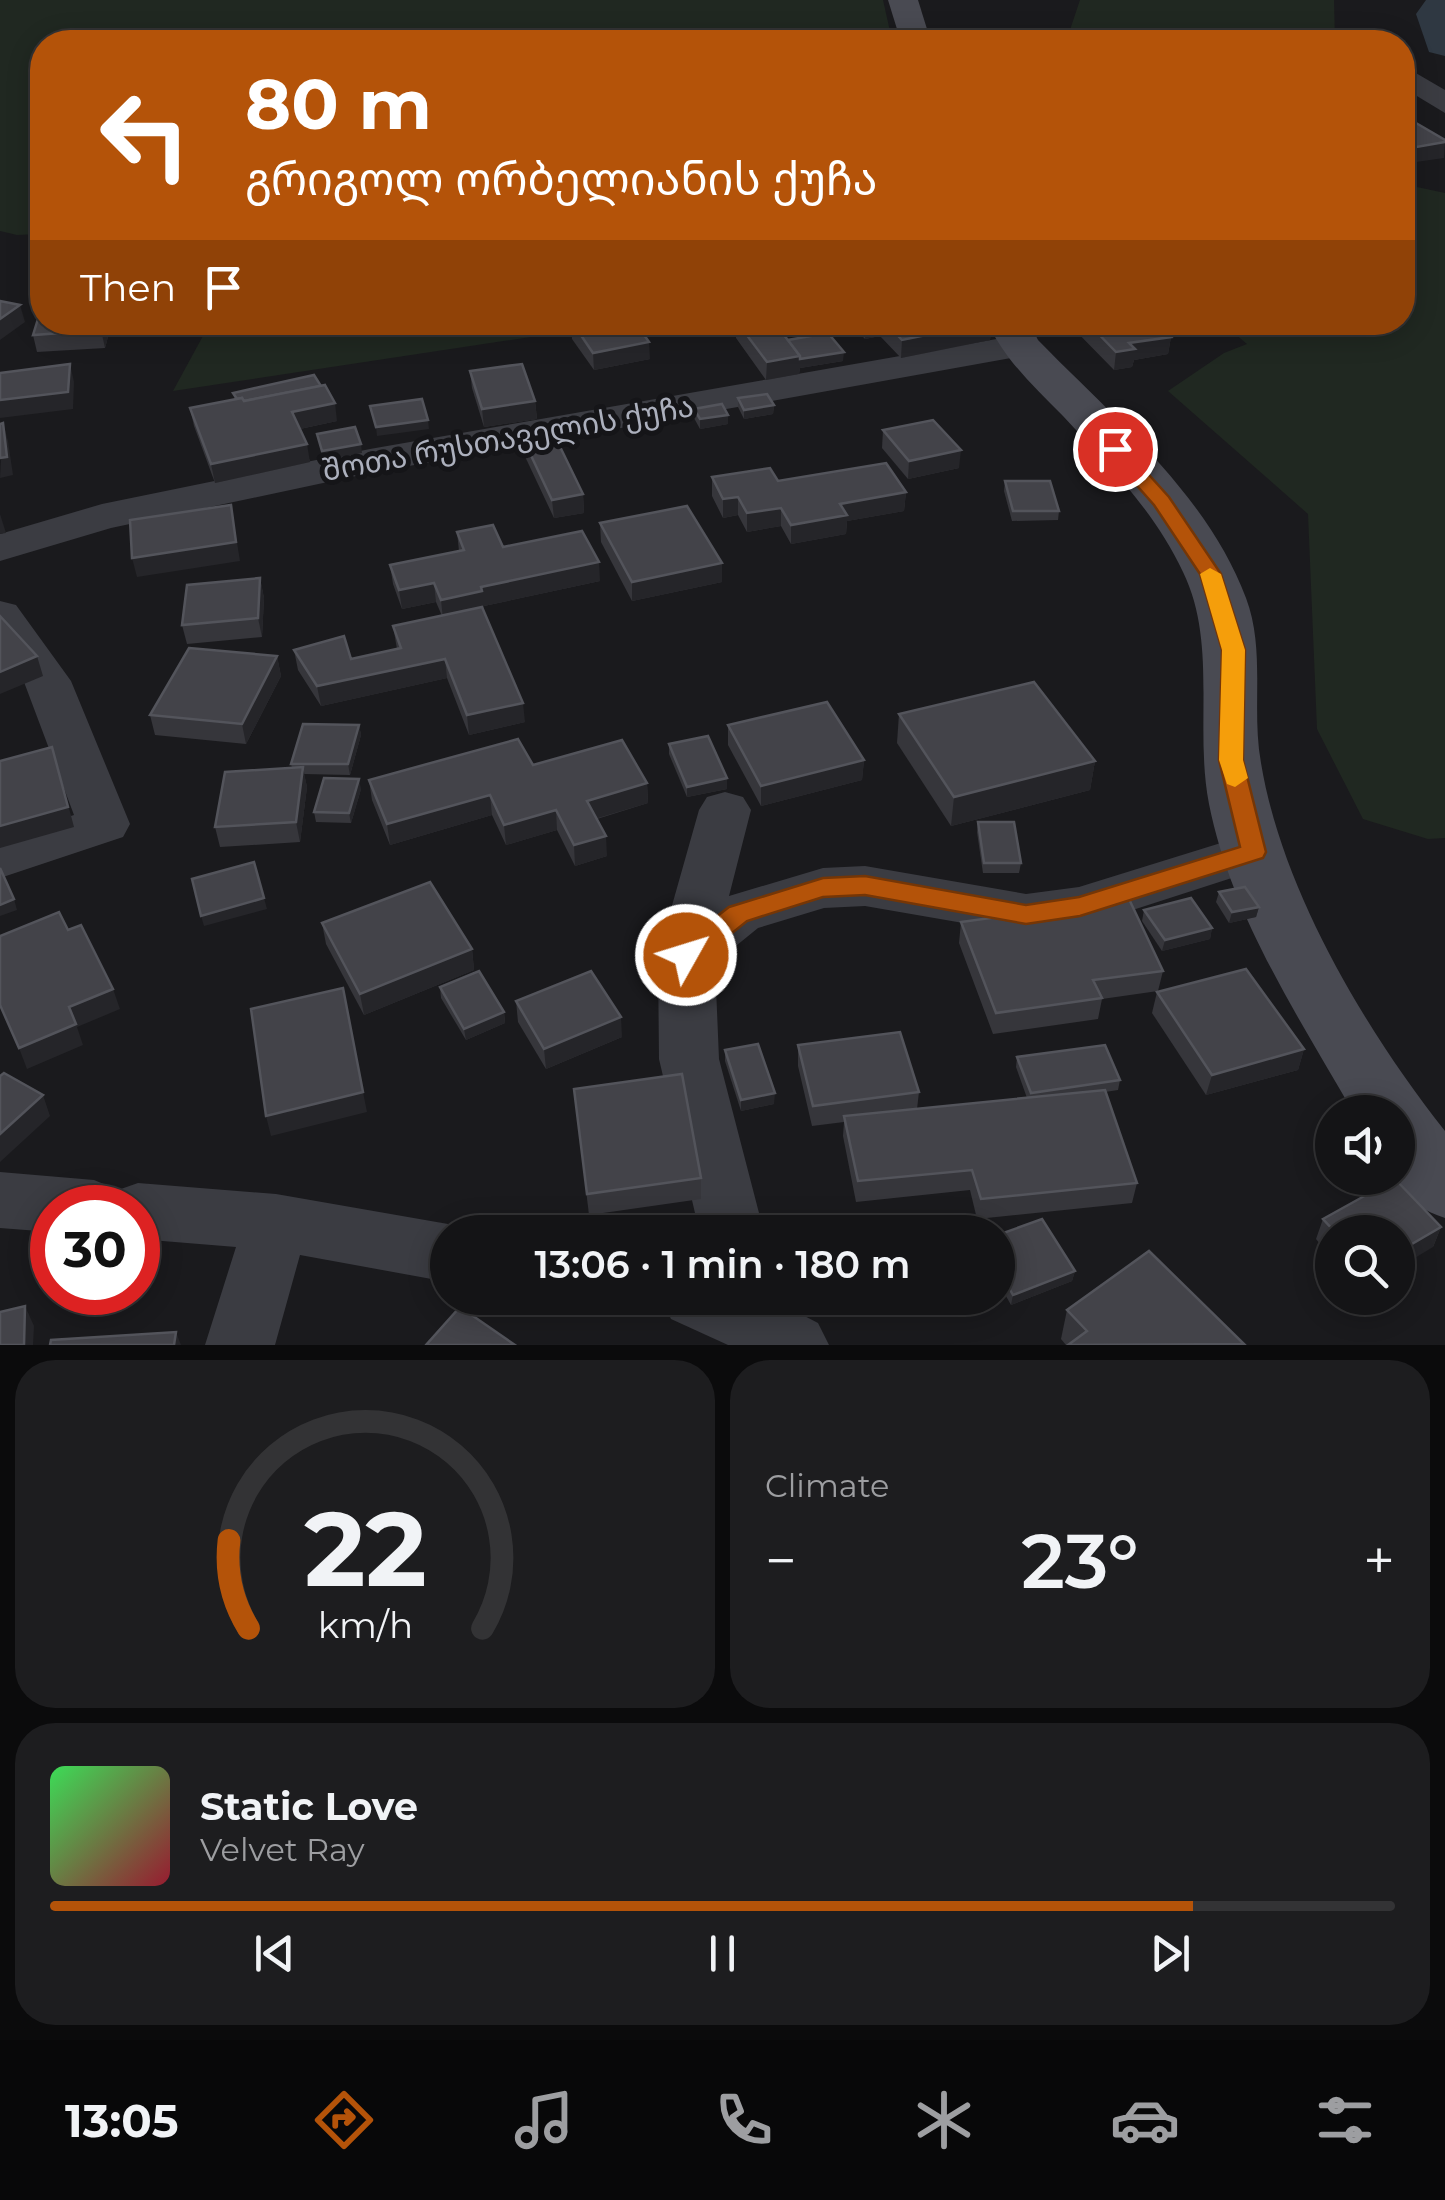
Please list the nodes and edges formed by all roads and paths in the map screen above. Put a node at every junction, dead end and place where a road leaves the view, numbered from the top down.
1 (903, 0) edge
2 (912, 30) edge
3 (1415, 82) edge
4 (1445, 104) edge
5 (1009, 335) edge
6 (1015, 335) edge
7 (0, 548) edge
8 (0, 615) edge
9 (725, 810) dead end
10 (1254, 852) junction
11 (0, 859) edge
12 (686, 955) junction
13 (1380, 1095) edge
14 (1415, 1147) edge
15 (1445, 1187) edge
16 (0, 1200) edge
17 (30, 1203) edge
18 (160, 1213) edge
19 (727, 1215) edge
20 (276, 1222) junction
21 (430, 1250) edge
22 (737, 1315) edge
23 (240, 1345) edge
24 (794, 1345) edge

1 - 2 main road
3 - 4 street
5 - 7 street, შოთა რუსთაველის ქუჩა
6 - 10 main road
8 - 11 street
9 - 12 street
10 - 12 street
10 - 13 main road
12 - 19 street
14 - 15 main road
16 - 17 street
18 - 20 street
20 - 21 street
20 - 23 street
22 - 24 street

